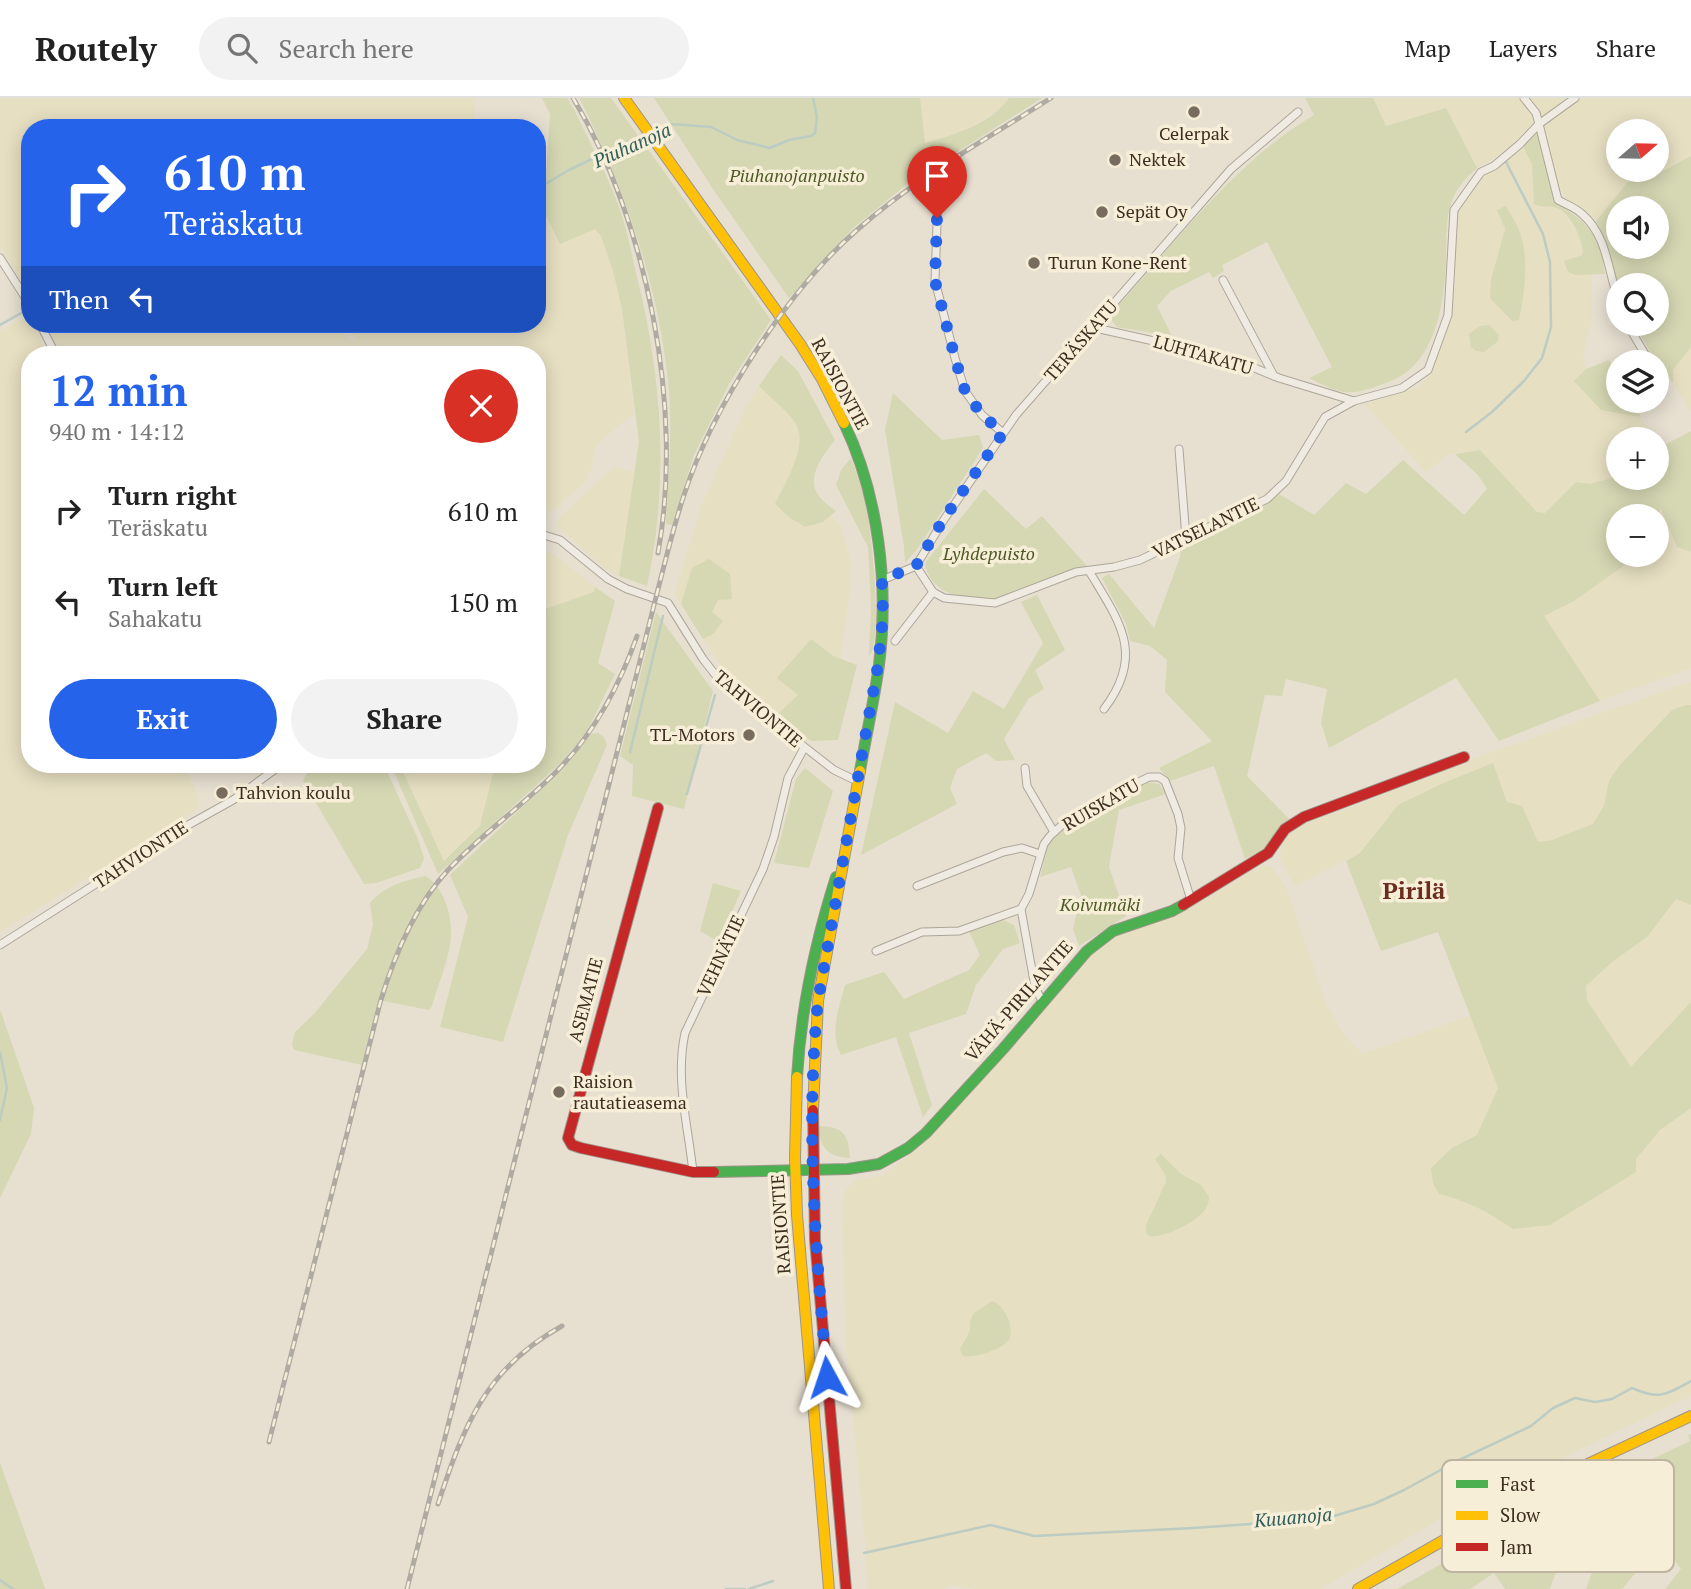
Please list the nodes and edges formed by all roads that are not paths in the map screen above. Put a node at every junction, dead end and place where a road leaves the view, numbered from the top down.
1 (624, 98) edge
2 (1524, 98) edge
3 (1575, 98) edge
4 (1298, 112) dead end
5 (1539, 124) junction
6 (938, 197) dead end
7 (0, 258) edge
8 (1609, 273) edge
9 (1223, 280) dead end
10 (21, 291) edge
11 (1091, 327) junction
12 (1274, 376) junction
13 (1354, 401) junction
14 (1003, 433) junction
15 (1179, 449) dead end
16 (546, 536) edge
17 (1186, 538) junction
18 (916, 566) junction
19 (1089, 570) junction
20 (882, 580) junction
21 (933, 592) junction
22 (895, 641) dead end
23 (1104, 709) dead end
24 (804, 748) junction
25 (1464, 757) dead end
26 (1025, 768) dead end
27 (270, 773) edge
28 (859, 782) junction
29 (657, 808) dead end
30 (1054, 832) junction
31 (1040, 855) junction
32 (842, 861) junction
33 (917, 887) dead end
34 (1191, 900) junction
35 (1021, 909) junction
36 (0, 945) edge
37 (876, 951) dead end
38 (1042, 1002) junction
39 (795, 1169) junction
40 (812, 1169) junction
41 (693, 1172) junction
42 (1691, 1416) edge
43 (1596, 1460) edge
44 (1442, 1541) edge
45 (829, 1589) edge
46 (846, 1589) edge
47 (1358, 1589) edge

1 - 20 main road, RAISIONTIE
2 - 5 street
3 - 5 street, VATSELANTIE
4 - 11 street, TERÄSKATU
5 - 8 street
5 - 13 street, VATSELANTIE
6 - 14 street
7 - 10 street
9 - 12 street
11 - 12 street, LUHTAKATU
11 - 14 street, TERÄSKATU
12 - 13 street, LUHTAKATU
13 - 17 street, VATSELANTIE
14 - 18 street, TERÄSKATU
15 - 17 street
16 - 24 street, TAHVIONTIE
17 - 19 street, VATSELANTIE
18 - 20 street
18 - 21 street
19 - 21 street, VATSELANTIE
19 - 23 street
20 - 28 main road, RAISIONTIE
21 - 22 street
24 - 28 street, TAHVIONTIE
24 - 41 street, VEHNÄTIE
25 - 34 main road, VÄHÄ-PIRILANTIE
26 - 30 street
27 - 36 street, TAHVIONTIE
28 - 32 main road, RAISIONTIE
29 - 41 main road, ASEMATIE
30 - 31 street, RUISKATU
30 - 34 street, RUISKATU
31 - 33 street
31 - 35 street, RUISKATU
32 - 39 main road, RAISIONTIE
32 - 40 main road, RAISIONTIE
34 - 38 main road, VÄHÄ-PIRILANTIE
35 - 37 street
35 - 38 street
38 - 40 main road, VÄHÄ-PIRILANTIE
39 - 40 main road, VÄHÄ-PIRILANTIE
39 - 41 main road, ASEMATIE
39 - 45 main road, RAISIONTIE
40 - 46 main road, RAISIONTIE
42 - 43 main road
44 - 47 main road

